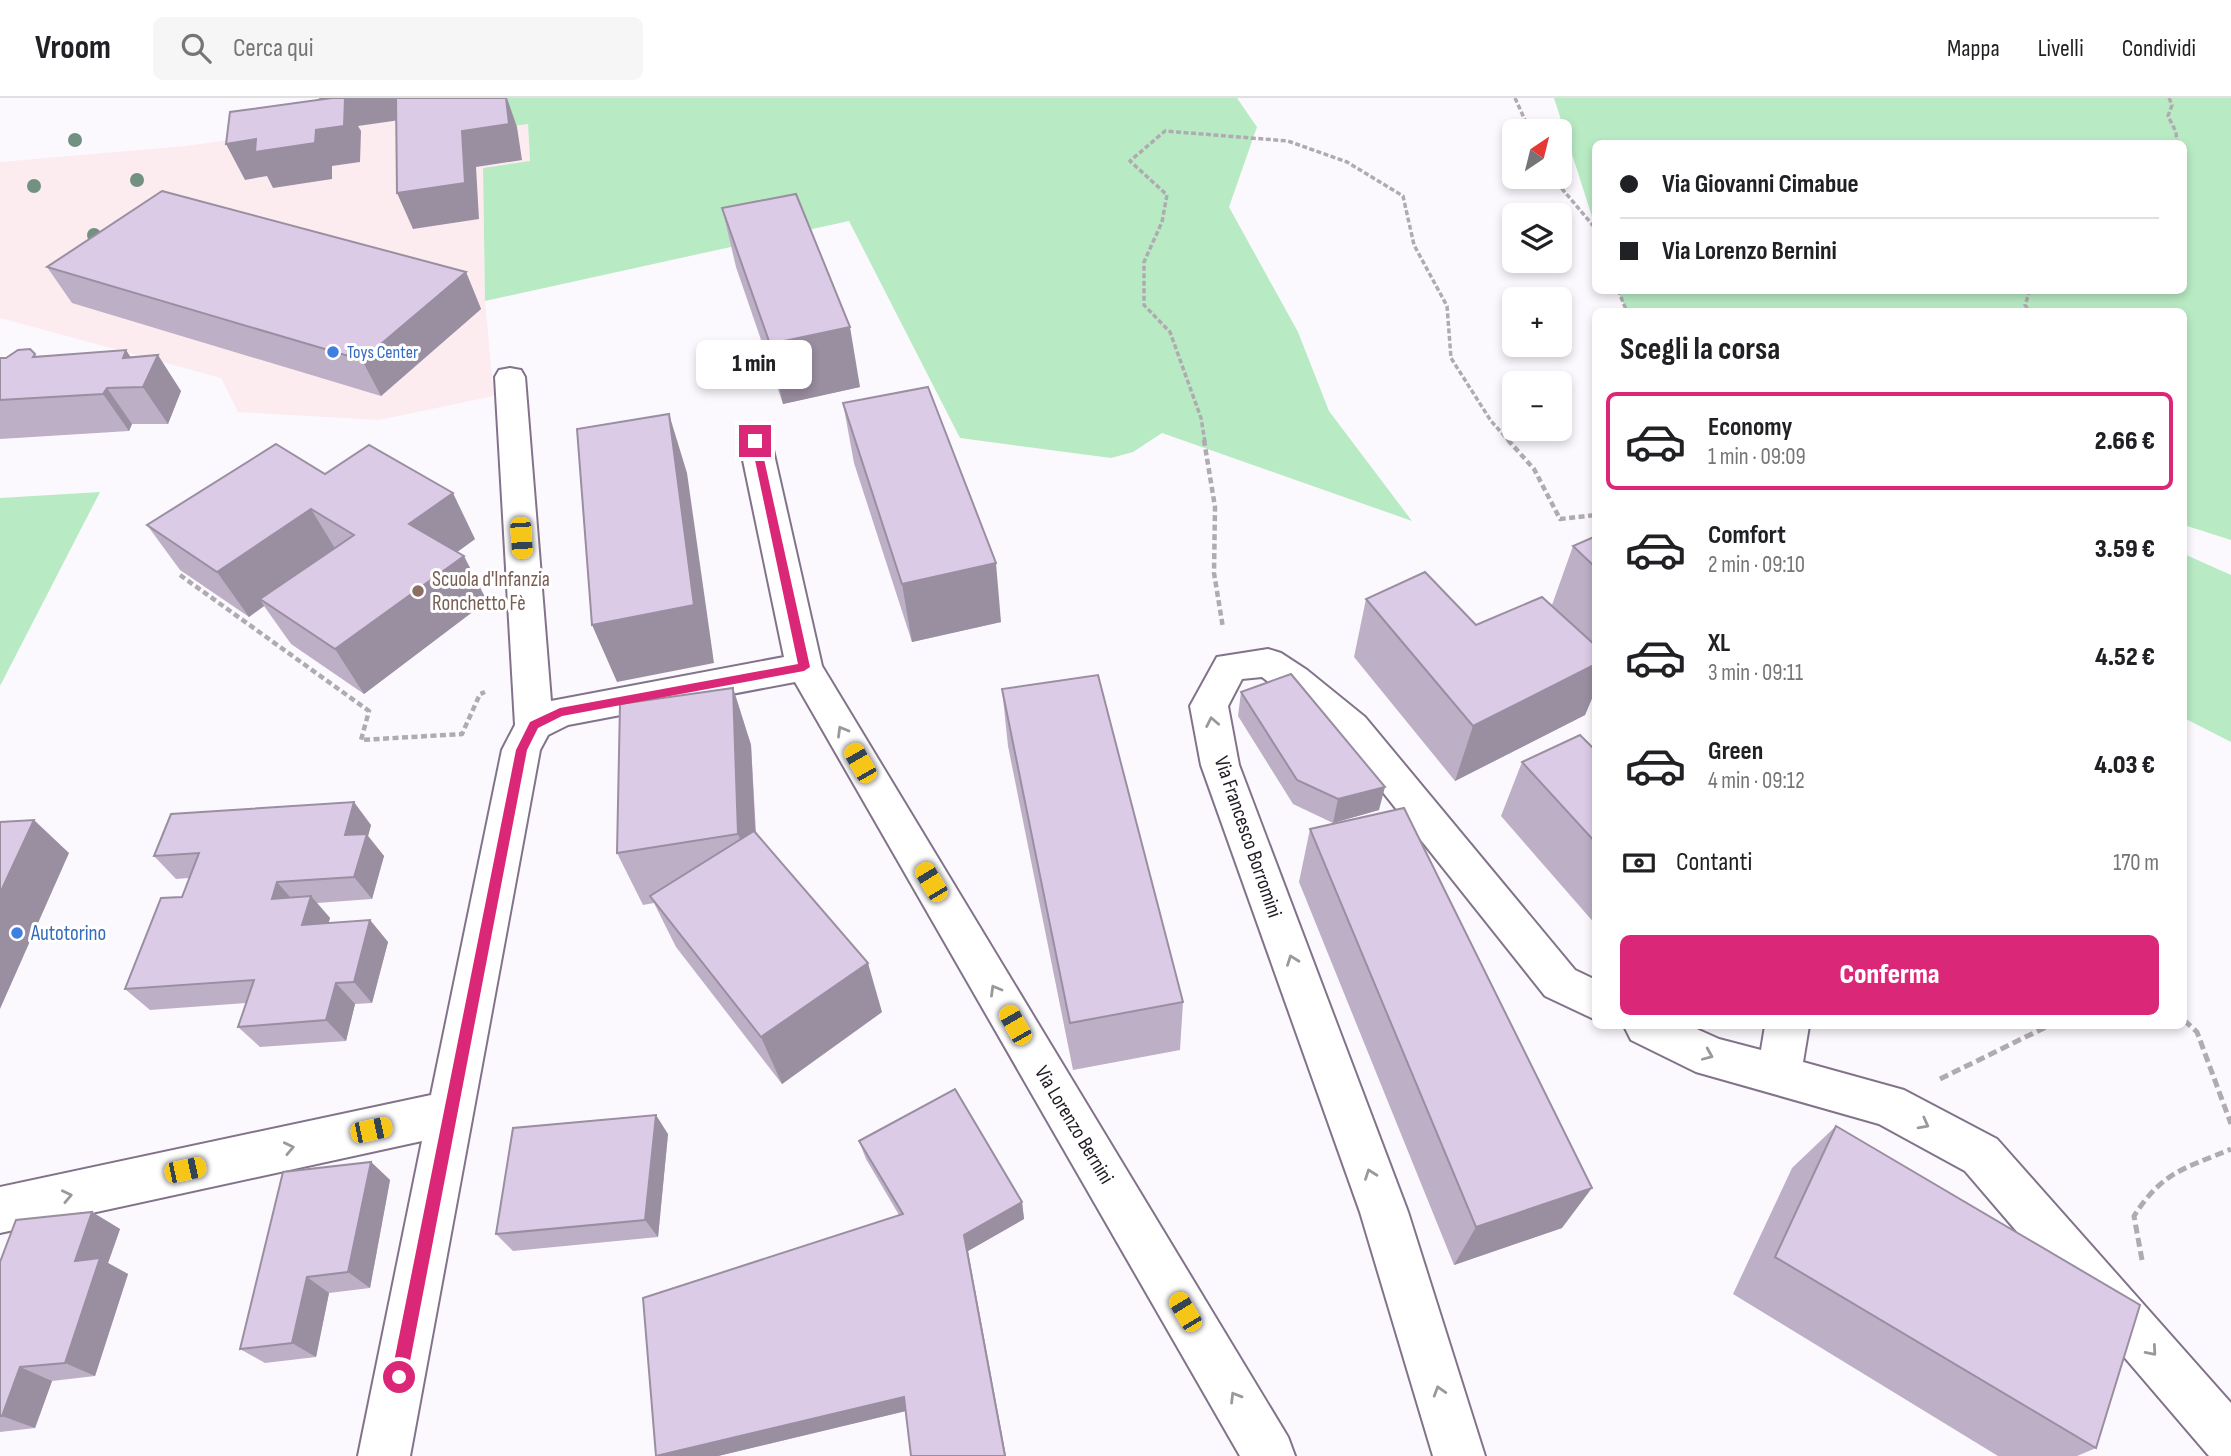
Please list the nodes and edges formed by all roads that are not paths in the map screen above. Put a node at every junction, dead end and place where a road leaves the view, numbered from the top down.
1 (510, 377) dead end
2 (755, 441) dead end
3 (804, 667) junction
4 (534, 725) junction
5 (1592, 999) edge
6 (1652, 1029) edge
7 (1787, 1029) edge
8 (1779, 1075) junction
9 (450, 1113) junction
10 (0, 1210) edge
11 (2231, 1441) edge
12 (384, 1456) edge
13 (1269, 1456) edge
14 (1459, 1456) edge

1 - 4 street
2 - 3 street, Via Lorenzo Bernini
3 - 4 street
13 -> 3 street, Via Lorenzo Bernini
4 - 9 street
14 -> 5 street, Via Francesco Borromini
6 -> 8 street
7 - 8 street
8 -> 11 street
10 -> 9 street
9 - 12 street

